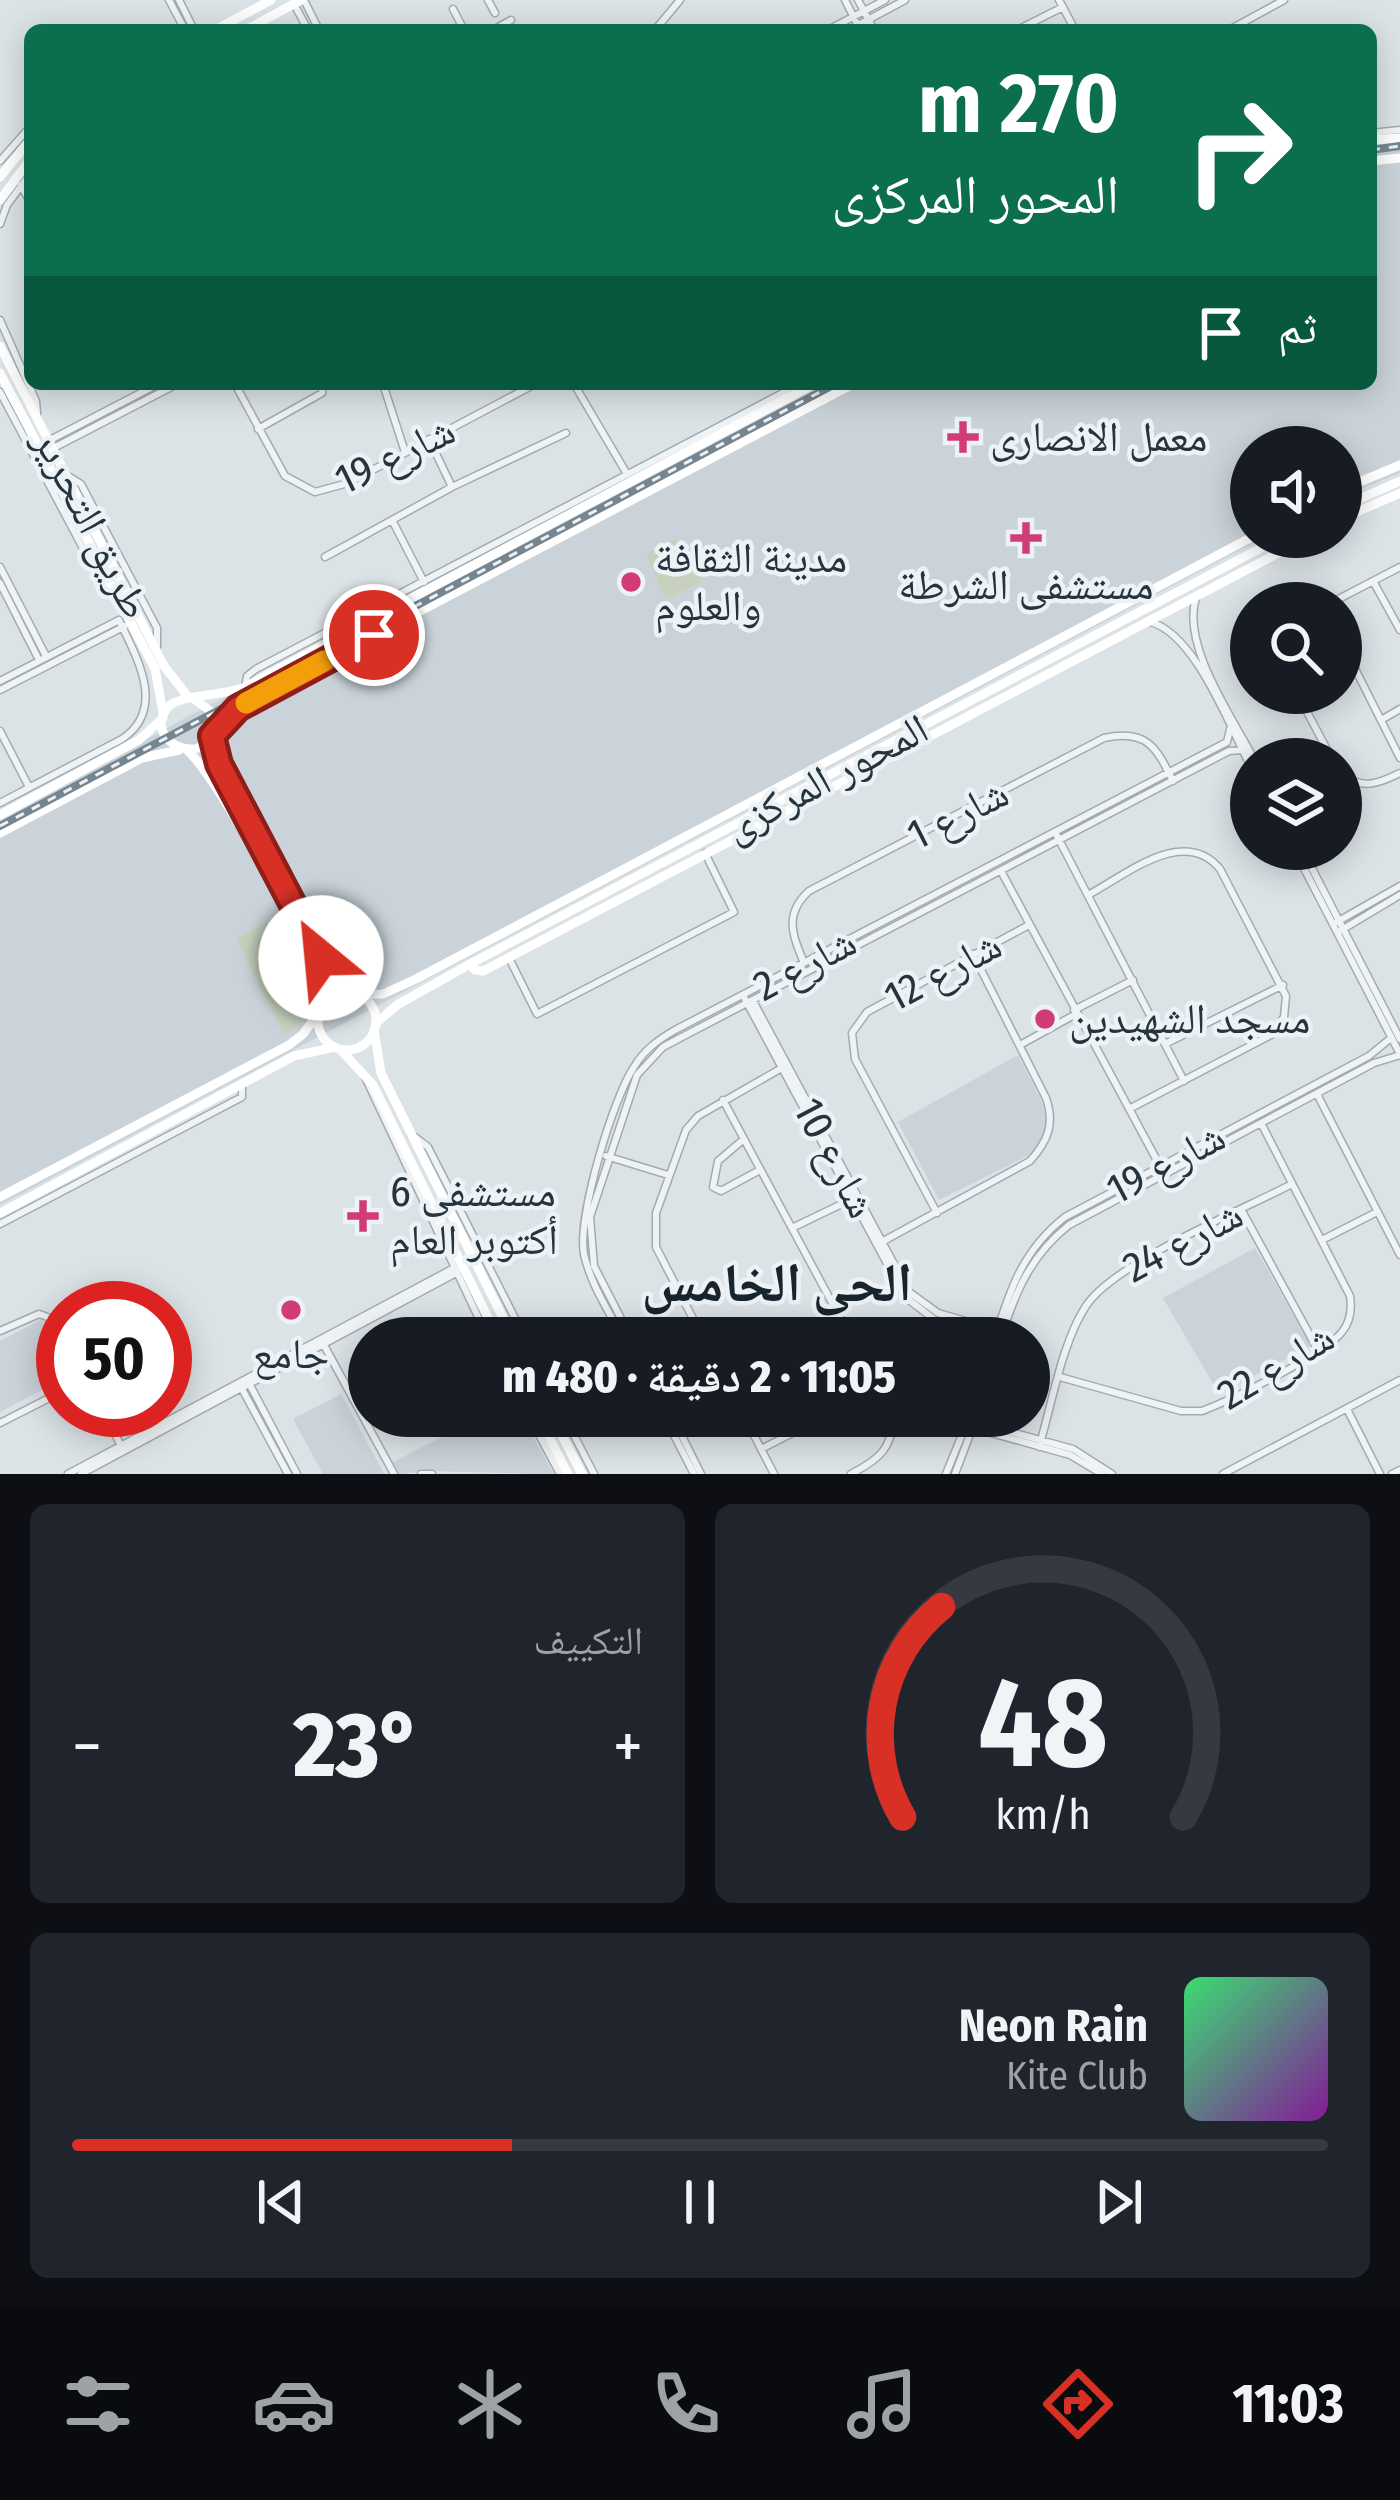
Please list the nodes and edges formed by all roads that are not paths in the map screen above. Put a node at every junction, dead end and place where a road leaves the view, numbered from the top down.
1 (272, 0) edge
2 (488, 0) edge
3 (680, 0) edge
4 (844, 0) edge
5 (858, 0) edge
6 (885, 0) edge
7 (905, 0) edge
8 (1284, 0) edge
9 (300, 1) edge
10 (1061, 4) edge
11 (453, 10) dead end
12 (495, 13) dead end
13 (866, 15) junction
14 (268, 18) junction
15 (511, 20) dead end
16 (226, 24) edge
17 (257, 24) edge
18 (264, 24) edge
19 (461, 24) edge
20 (504, 24) edge
21 (660, 24) edge
22 (857, 24) edge
23 (871, 24) edge
24 (1027, 24) edge
25 (1240, 24) edge
26 (24, 134) edge
27 (24, 147) edge
28 (0, 161) edge
29 (24, 168) edge
30 (0, 177) edge
31 (24, 181) edge
32 (21, 185) junction
33 (24, 191) edge
34 (0, 200) edge
35 (0, 224) edge
36 (0, 320) edge
37 (0, 346) edge
38 (0, 373) edge
39 (24, 378) edge
40 (30, 390) edge
41 (151, 390) edge
42 (238, 390) edge
43 (322, 390) edge
44 (385, 390) edge
45 (524, 390) edge
46 (578, 390) edge
47 (788, 390) edge
48 (802, 390) edge
49 (843, 390) edge
50 (4, 398) edge
51 (36, 417) junction
52 (259, 429) junction
53 (566, 433) dead end
54 (429, 440) junction
55 (45, 448) junction
56 (405, 452) junction
57 (1400, 466) edge
58 (627, 474) junction
59 (66, 475) junction
60 (1362, 481) edge
61 (1400, 481) edge
62 (452, 488) junction
63 (1400, 493) edge
64 (1362, 498) edge
65 (1362, 510) edge
66 (392, 520) junction
67 (516, 538) junction
68 (1230, 548) edge
69 (325, 557) dead end
70 (1242, 558) edge
71 (1271, 558) edge
72 (102, 564) junction
73 (0, 567) edge
74 (1400, 567) edge
75 (1373, 581) junction
76 (424, 582) junction
77 (0, 583) edge
78 (1362, 587) edge
79 (1199, 592) junction
80 (130, 619) junction
81 (1147, 621) junction
82 (1186, 626) junction
83 (1400, 630) edge
84 (1176, 636) junction
85 (156, 650) junction
86 (1000, 657) dead end
87 (45, 663) junction
88 (1042, 664) junction
89 (1063, 667) junction
90 (986, 677) junction
91 (1362, 682) edge
92 (0, 686) edge
93 (245, 687) junction
94 (191, 698) junction
95 (1400, 709) edge
96 (163, 717) junction
97 (1381, 720) junction
98 (1230, 729) junction
99 (0, 731) edge
100 (213, 733) junction
101 (1235, 738) edge
102 (1240, 738) edge
103 (124, 743) junction
104 (185, 750) junction
105 (849, 750) junction
106 (1230, 751) edge
107 (865, 758) junction
108 (1400, 758) edge
109 (813, 768) junction
110 (1169, 772) junction
111 (1400, 773) edge
112 (829, 776) junction
113 (1173, 781) junction
114 (1362, 785) edge
115 (29, 787) junction
116 (0, 803) edge
117 (0, 815) edge
118 (707, 818) junction
119 (0, 833) edge
120 (249, 834) junction
121 (716, 836) junction
122 (1057, 836) junction
123 (705, 853) junction
124 (999, 867) junction
125 (1308, 870) edge
126 (646, 879) junction
127 (558, 890) dead end
128 (1400, 891) edge
129 (1088, 896) junction
130 (550, 907) junction
131 (1029, 925) junction
132 (1337, 927) junction
133 (974, 954) junction
134 (508, 957) junction
135 (447, 962) junction
136 (470, 964) junction
137 (807, 968) junction
138 (454, 973) junction
139 (1133, 980) junction
140 (1283, 985) junction
141 (356, 994) junction
142 (748, 998) junction
143 (320, 1009) junction
144 (1075, 1012) junction
145 (374, 1027) junction
146 (1395, 1038) edge
147 (1165, 1044) junction
148 (1020, 1045) junction
149 (337, 1048) junction
150 (1400, 1055) edge
151 (379, 1068) junction
152 (784, 1068) junction
153 (364, 1073) junction
154 (1184, 1081) junction
155 (242, 1085) junction
156 (1317, 1094) junction
157 (723, 1100) junction
158 (1283, 1100) junction
159 (1129, 1109) junction
160 (1288, 1109) junction
161 (1261, 1124) junction
162 (411, 1134) junction
163 (744, 1138) junction
164 (606, 1156) junction
165 (762, 1169) junction
166 (1162, 1169) junction
167 (669, 1175) junction
168 (1292, 1184) junction
169 (0, 1197) edge
170 (852, 1198) junction
171 (1241, 1210) junction
172 (1377, 1212) junction
173 (0, 1213) edge
174 (937, 1213) junction
175 (0, 1224) edge
176 (794, 1227) junction
177 (1322, 1240) junction
178 (440, 1241) junction
179 (877, 1245) junction
180 (452, 1248) junction
181 (1400, 1255) edge
182 (455, 1270) junction
183 (36, 1314) edge
184 (478, 1317) edge
185 (487, 1317) edge
186 (502, 1317) edge
187 (514, 1317) edge
188 (616, 1317) edge
189 (693, 1317) edge
190 (840, 1317) edge
191 (949, 1317) edge
192 (1004, 1317) edge
193 (0, 1331) edge
194 (322, 1342) junction
195 (1318, 1350) junction
196 (1060, 1377) junction
197 (1399, 1383) edge
198 (245, 1385) junction
199 (36, 1405) edge
200 (1347, 1408) junction
201 (0, 1423) edge
202 (117, 1437) edge
203 (548, 1437) edge
204 (551, 1437) edge
205 (559, 1437) edge
206 (575, 1437) edge
207 (679, 1437) edge
208 (755, 1437) edge
209 (785, 1437) edge
210 (892, 1437) edge
211 (965, 1437) edge
212 (1019, 1437) edge
213 (1040, 1444) junction
214 (123, 1448) junction
215 (761, 1449) junction
216 (564, 1453) junction
217 (572, 1473) edge
218 (68, 1474) edge
219 (81, 1474) edge
220 (292, 1474) edge
221 (394, 1474) edge
222 (421, 1474) edge
223 (432, 1474) edge
224 (594, 1474) edge
225 (698, 1474) edge
226 (775, 1474) edge
227 (851, 1474) edge
228 (951, 1474) edge
229 (1102, 1474) edge
230 (1112, 1474) edge
231 (1223, 1474) edge
232 (1380, 1474) edge

1 - 16 main road
2 - 12 street
3 - 21 street
4 - 22 street
5 - 13 street
6 - 13 street
7 - 13 street
8 - 25 street
9 - 14 main road
10 - 24 street
11 - 19 street
13 - 22 street
13 - 23 street
14 - 17 main road
14 - 18 street
15 - 20 street
26 - 28 street
27 - 30 main road
29 - 34 main road
31 - 32 street
32 - 33 street
32 - 35 street
36 - 39 street
37 - 51 main road, طريق التحرير
38 - 50 main road, طريق التحرير
40 - 51 street
41 - 55 street
42 - 52 street, شارع 19
43 - 52 street
44 - 56 street
45 - 54 street, شارع 19
46 - 58 street
47 - 58 street
48 - 67 main road
49 - 100 main road
50 - 55 main road, طريق التحرير
50 - 72 street
51 - 55 main road, طريق التحرير
52 - 56 street, شارع 19
53 - 62 street
54 - 56 street, شارع 19
54 - 62 street
55 - 59 main road, طريق التحرير
55 - 72 main road, طريق التحرير
57 - 60 main road
58 - 67 street
59 - 80 main road, طريق التحرير
59 - 85 street
61 - 64 main road
62 - 66 street
63 - 65 main road
66 - 69 street
66 - 76 street
67 - 76 street
67 - 93 main road
68 - 90 main road, المحور المركزى
70 - 88 main road, المحور المركزى
71 - 79 main road
72 - 80 main road, طريق التحرير
73 - 87 street
74 - 75 street
75 - 78 street
75 - 83 street
76 - 93 street
77 - 87 street
79 - 81 main road
79 - 82 street
80 - 85 main road, طريق التحرير
80 - 87 street
80 - 96 main road, طريق التحرير
80 - 103 street
81 - 84 street
81 - 89 main road
82 - 84 street
82 - 102 street
84 - 98 street
85 - 94 main road, طريق التحرير
86 - 90 main road
87 - 92 street
88 - 89 main road
88 - 107 main road, المحور المركزى
89 - 123 main road
90 - 105 main road, المحور المركزى
91 - 97 street
93 - 94 main road
94 - 96 main road
94 - 100 main road
95 - 97 street
96 - 103 main road
96 - 104 main road
97 - 108 street
98 - 101 street
98 - 110 street, شارع 2
99 - 115 street
100 - 104 main road
100 - 120 main road
103 - 115 street
103 - 117 main road
104 - 119 main road
104 - 120 main road
105 - 107 main road
105 - 109 main road, المحور المركزى
106 - 113 street, شارع 2
107 - 112 main road, المحور المركزى
109 - 112 main road
109 - 118 main road, المحور المركزى
110 - 113 street, شارع 1
110 - 122 street, شارع 2
110 - 137 street, شارع 1
111 - 114 street
112 - 121 main road, المحور المركزى
113 - 122 street, شارع 2
115 - 116 street
118 - 121 main road
118 - 130 main road, المحور المركزى
120 - 141 main road
120 - 143 main road
121 - 126 main road, المحور المركزى
122 - 124 street, شارع 2
122 - 129 street
123 - 126 main road
123 - 134 street
124 - 131 street
124 - 137 street, شارع 2
125 - 132 street
126 - 134 main road
126 - 136 main road, المحور المركزى
127 - 130 main road
128 - 132 street
129 - 139 street
129 - 140 street
130 - 135 main road, المحور المركزى
131 - 133 street, شارع 12
131 - 144 street
132 - 146 street
133 - 148 street
133 - 174 street, شارع 12
134 - 136 main road
135 - 138 main road
135 - 141 main road, المحور المركزى
136 - 138 main road, المحور المركزى
137 - 142 street, شارع 2
138 - 145 main road, المحور المركزى
139 - 144 street
139 - 147 street
140 - 147 street
140 - 154 street
141 - 143 main road
141 - 145 main road
142 - 152 street, شارع 10
142 - 164 street, شارع 2
143 - 149 main road
143 - 169 main road
144 - 148 street
144 - 159 street
145 - 149 main road
145 - 151 main road
146 - 150 street
146 - 158 street, شارع 19
147 - 154 street
148 - 174 street
149 - 153 main road
149 - 155 main road
150 - 156 street, شارع 19
151 - 153 main road
151 - 162 main road
152 - 157 street
152 - 170 street, شارع 10
153 - 178 street
153 - 180 main road
154 - 159 street
155 - 173 main road
155 - 175 street
156 - 160 street, شارع 19
156 - 172 street
157 - 163 street
157 - 167 street
158 - 160 street
158 - 166 street, شارع 19
159 - 166 street
160 - 161 street, شارع 19
161 - 166 street, شارع 19
161 - 168 street, شارع 22
162 - 186 main road
162 - 187 street
163 - 165 street
163 - 165 street
164 - 167 street
164 - 188 street, شارع 2
165 - 176 street
166 - 192 street, شارع 19
167 - 189 street
168 - 171 street, شارع 24
168 - 177 street, شارع 22
170 - 176 street
170 - 179 street, شارع 10
171 - 195 street
171 - 196 street, شارع 24
172 - 177 street
172 - 181 street
174 - 179 street
176 - 190 street
177 - 195 street, شارع 22
178 - 180 main road
178 - 182 street
179 - 191 street, شارع 10
180 - 185 main road
182 - 184 street
182 - 194 street
183 - 193 street
194 - 198 street
194 - 221 street
195 - 196 street, شارع 22
196 - 213 street, شارع 24
197 - 200 street
198 - 214 street
198 - 220 street
199 - 201 street
200 - 231 street
200 - 232 street
202 - 214 street
203 - 217 street
204 - 216 main road
205 - 216 main road
206 - 224 street
207 - 225 street
208 - 215 street
209 - 215 street
210 - 227 street
211 - 228 street
212 - 213 street
213 - 229 street
213 - 230 street
214 - 218 street
214 - 219 street
215 - 226 street
216 - 217 main road
222 - 223 street

